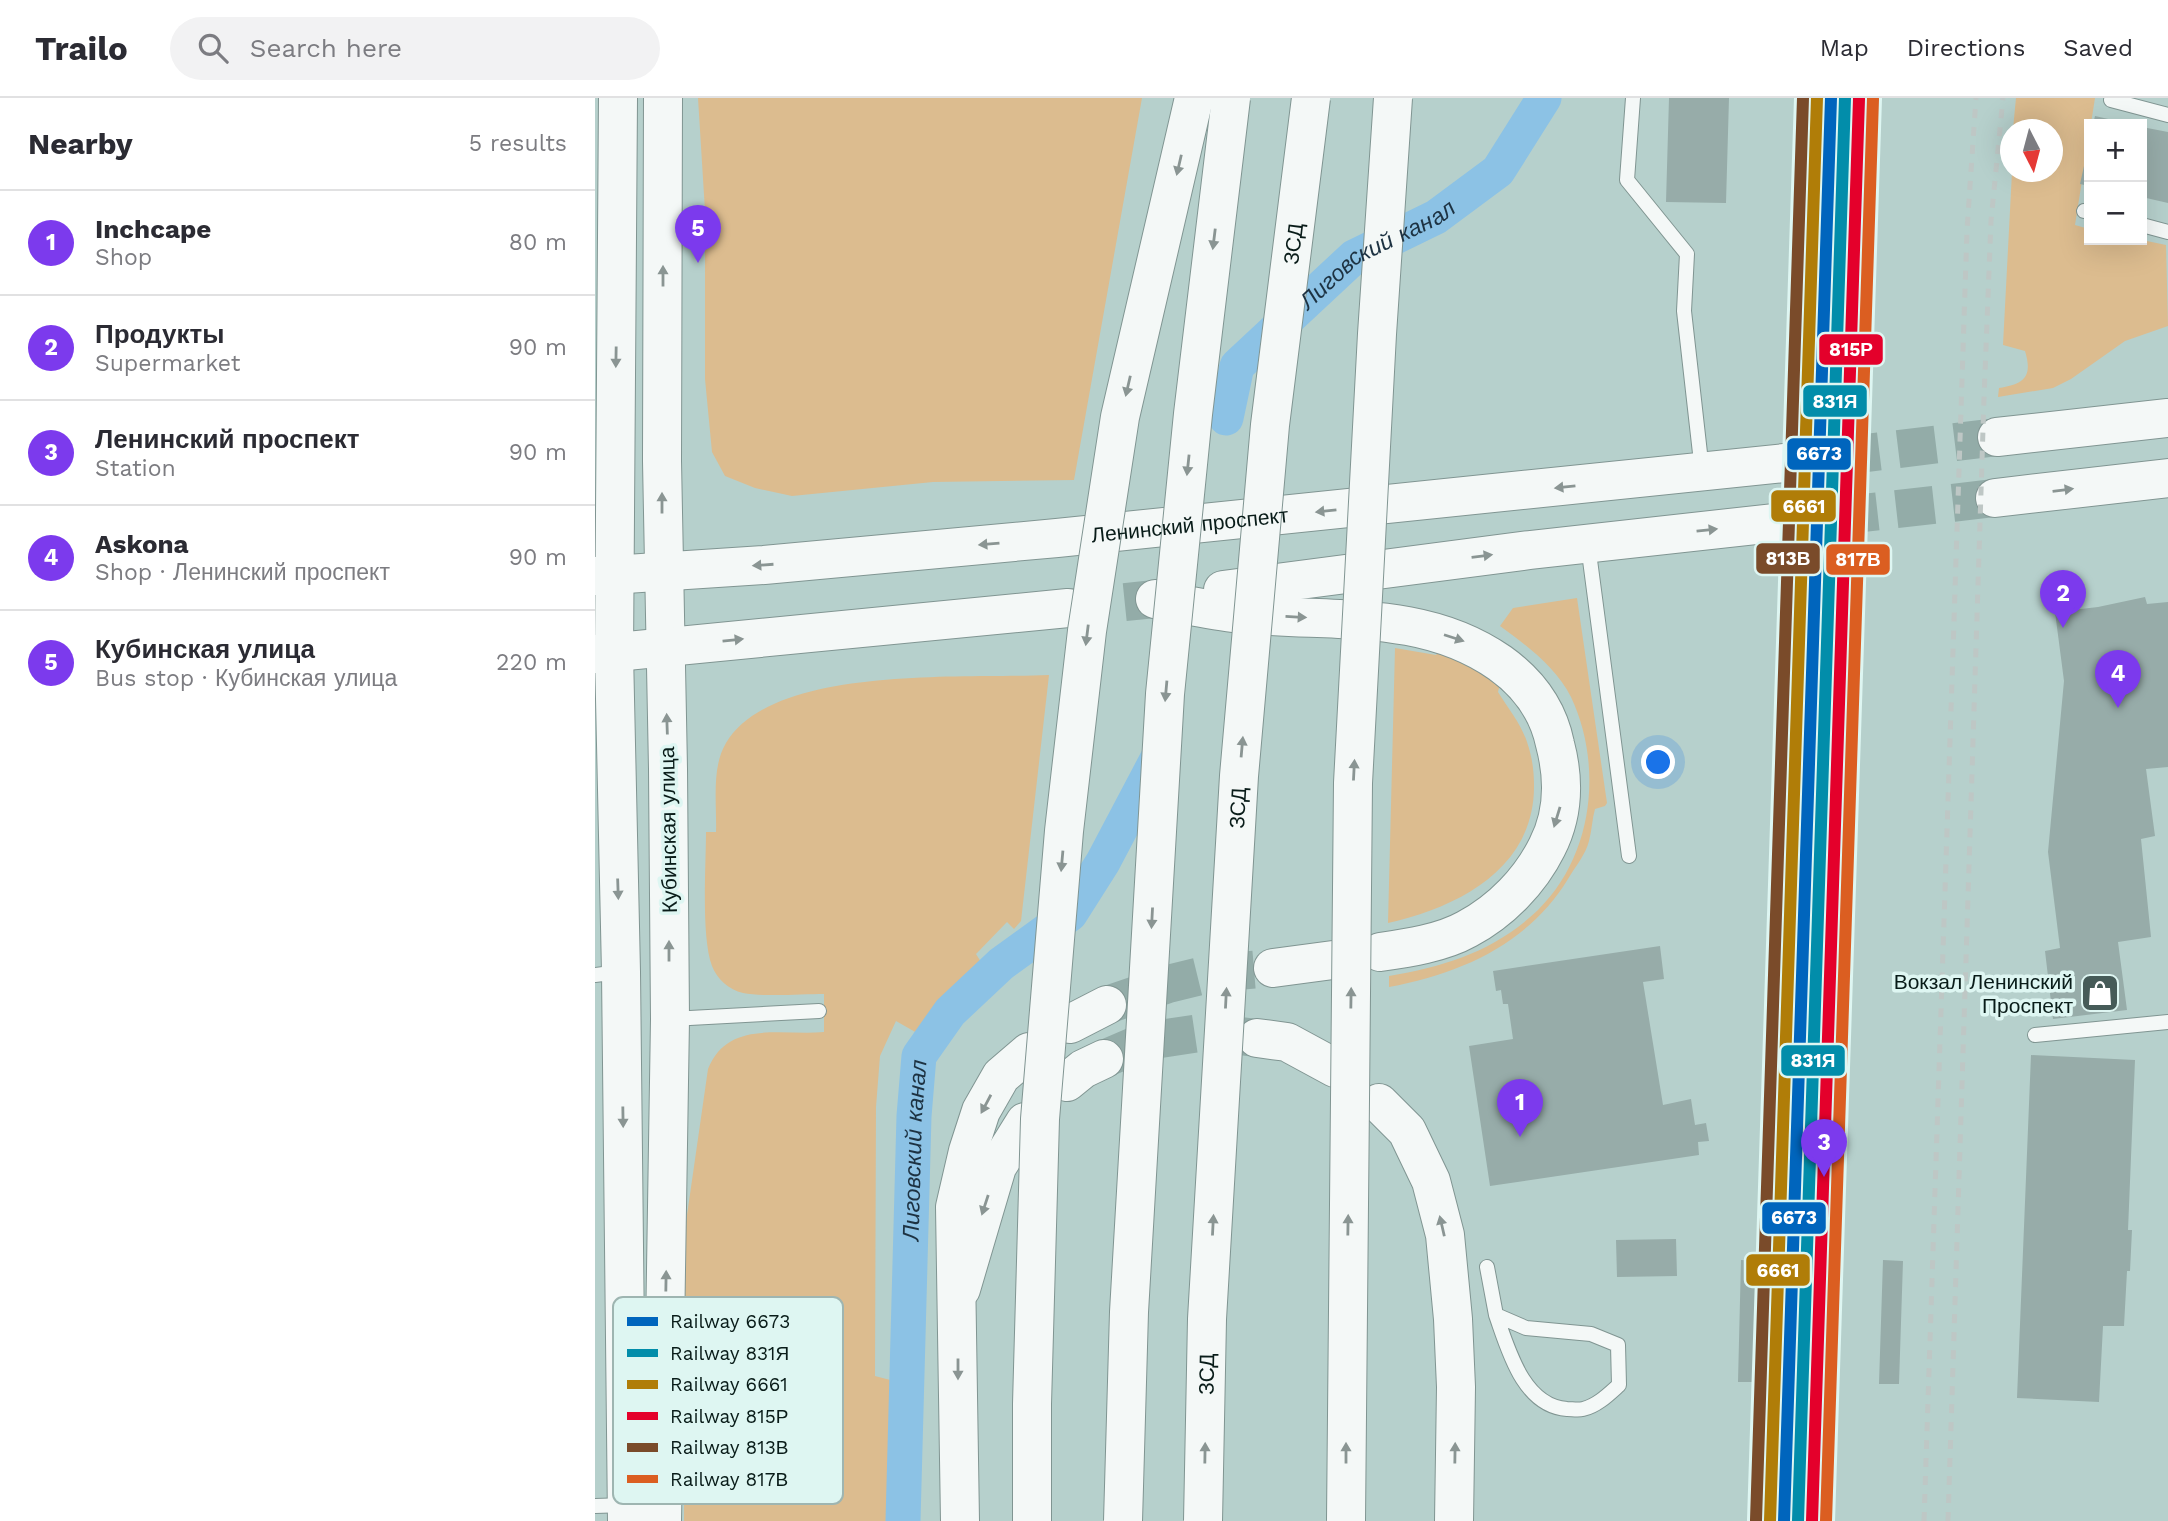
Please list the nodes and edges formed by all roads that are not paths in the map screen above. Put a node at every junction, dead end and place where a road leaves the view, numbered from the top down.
1 (618, 98) edge
2 (663, 98) edge
3 (1194, 98) edge
4 (1231, 98) edge
5 (1311, 98) edge
6 (1393, 98) edge
7 (1633, 98) edge
8 (2111, 100) dead end
9 (2168, 115) edge
10 (2147, 226) edge
11 (2168, 232) edge
12 (2168, 418) edge
13 (1997, 438) tunnel mouth
14 (1785, 463) tunnel mouth
15 (1702, 472) junction
16 (2168, 478) edge
17 (1995, 498) tunnel mouth
18 (1783, 522) tunnel mouth
19 (1587, 544) junction
20 (663, 572) junction
21 (605, 576) edge
22 (1068, 608) tunnel mouth
23 (665, 647) junction
24 (604, 653) edge
25 (1629, 856) dead end
26 (1381, 952) dead end
27 (1333, 960) dead end
28 (1273, 968) tunnel mouth
29 (608, 974) edge
30 (1107, 1005) tunnel mouth
31 (819, 1012) dead end
32 (670, 1019) junction
33 (2168, 1022) edge
34 (1070, 1024) dead end
35 (2035, 1035) dead end
36 (1257, 1038) tunnel mouth
37 (1029, 1052) dead end
38 (1104, 1059) tunnel mouth
39 (1335, 1068) dead end
40 (1067, 1082) dead end
41 (1379, 1103) dead end
42 (1025, 1122) dead end
43 (1487, 1267) dead end
44 (626, 1297) edge
45 (651, 1297) edge
46 (958, 1300) junction
47 (1496, 1315) junction
48 (960, 1521) edge
49 (1032, 1521) edge
50 (1123, 1521) edge
51 (1203, 1521) edge
52 (1346, 1521) edge
53 (1454, 1521) edge

1 -> 21 main road, Кубинская улица
20 -> 2 main road, Кубинская улица
3 -> 49 main road, bridge
4 -> 50 main road, bridge
51 -> 5 main road, ЗСД, bridge
52 -> 6 main road, bridge
7 - 15 lane
8 - 9 lane
10 - 11 lane
12 - 13 main road
14 - 15 main road, Ленинский проспект
15 -> 20 main road, Ленинский проспект
17 -> 16 main road
19 -> 18 main road
19 - 25 lane
19 - 26 main road
20 - 21 main road, Ленинский проспект
20 - 23 main road, Кубинская улица
21 - 24 main road, Кубинская улица
23 -> 22 main road
23 - 24 main road
32 -> 23 main road, Кубинская улица
24 -> 29 main road, Кубинская улица
27 - 28 main road
29 -> 44 main road, Кубинская улица
30 - 34 main road
31 - 32 lane
45 -> 32 main road, Кубинская улица
33 - 35 lane
36 - 39 main road
37 -> 46 main road
38 - 40 main road
53 -> 41 main road
42 -> 46 main road
43 - 47 lane
46 -> 48 main road
47 - 47 lane

